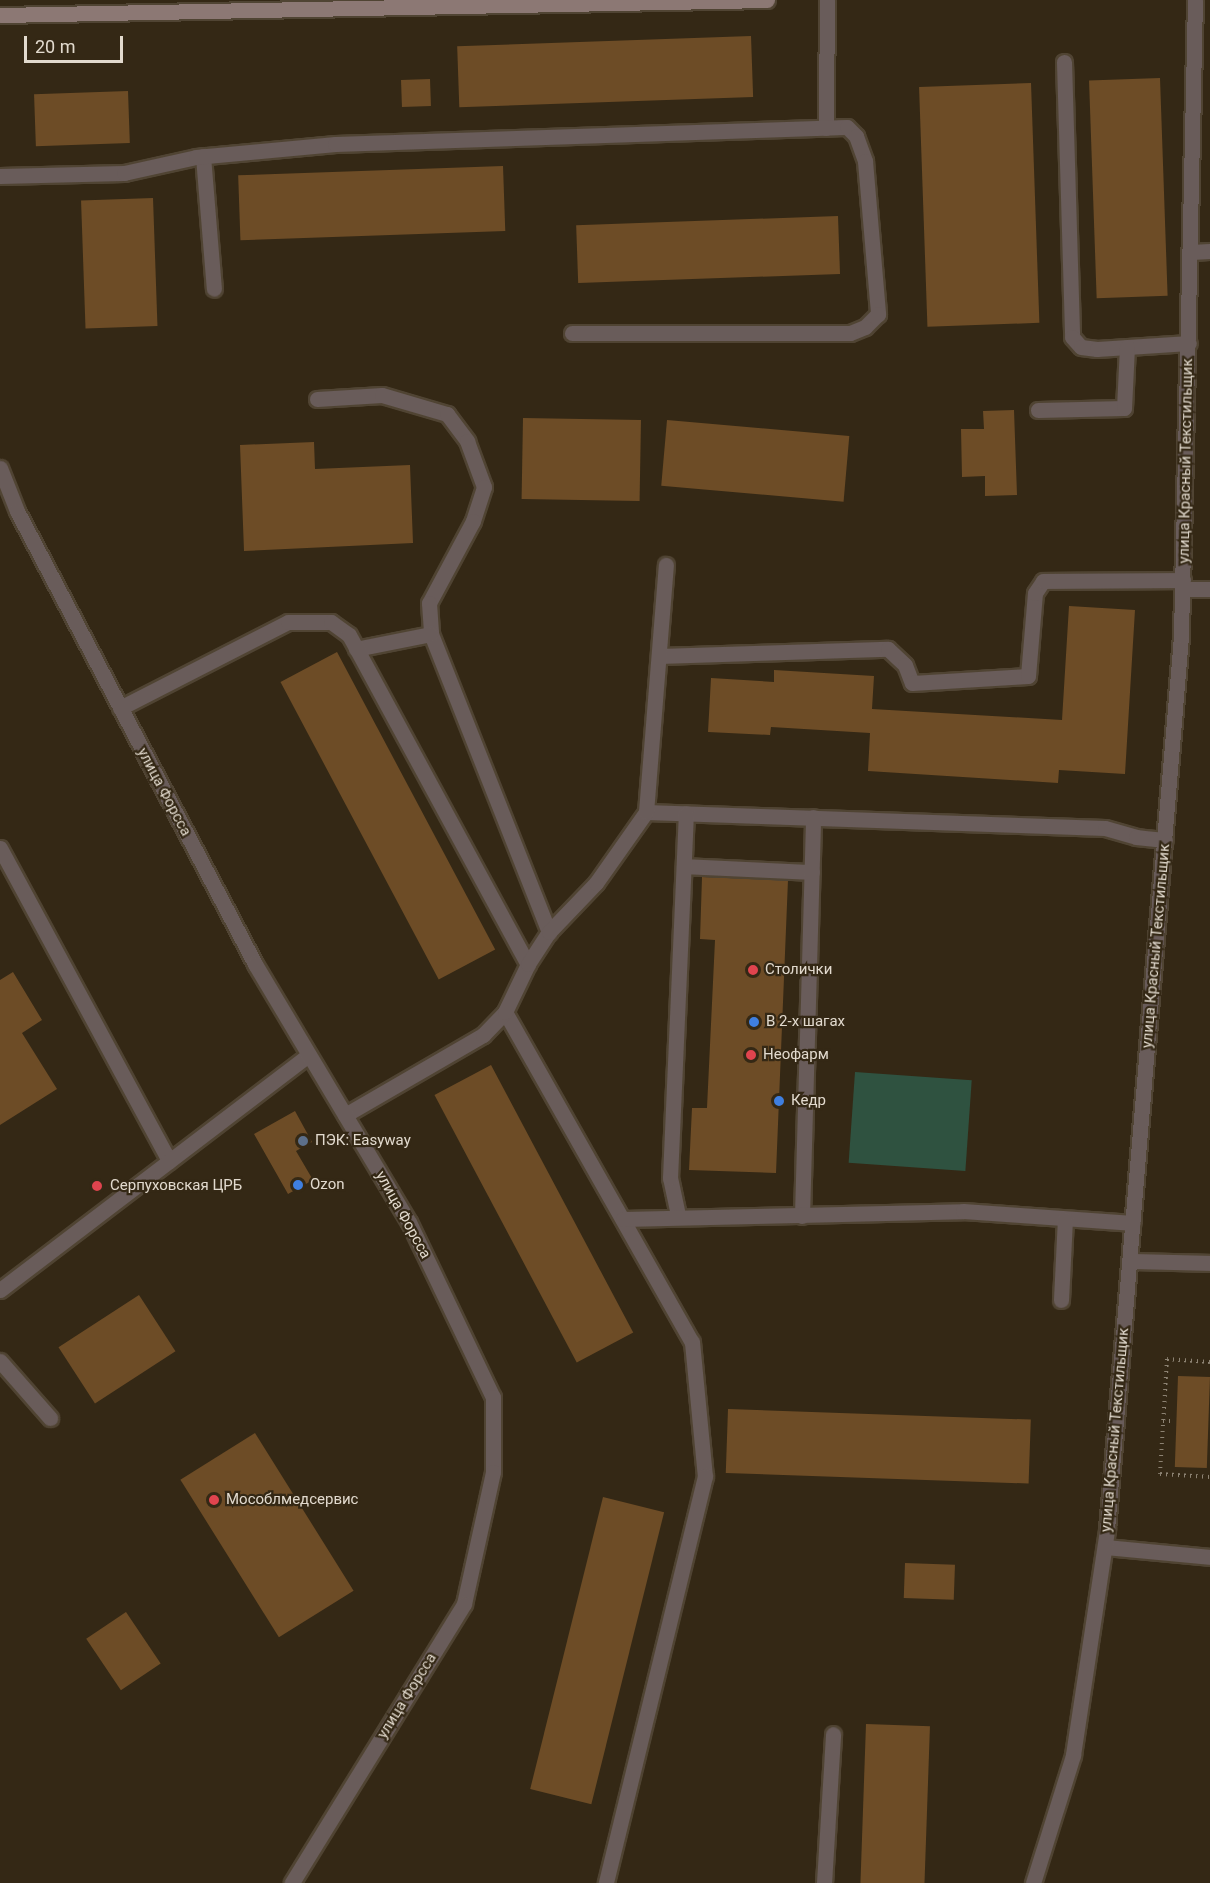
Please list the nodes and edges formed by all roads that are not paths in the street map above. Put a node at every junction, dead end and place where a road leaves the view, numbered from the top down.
1 (767, 0) edge
2 (827, 0) edge
3 (1195, 0) edge
4 (0, 15) edge
5 (1065, 62) dead end
6 (826, 128) junction
7 (203, 156) junction
8 (0, 176) edge
9 (1210, 251) edge
10 (1190, 252) junction
11 (214, 289) dead end
12 (572, 333) dead end
13 (1189, 343) junction
14 (1127, 347) junction
15 (317, 399) dead end
16 (1038, 410) dead end
17 (0, 468) edge
18 (666, 565) dead end
19 (1183, 585) junction
20 (1210, 589) edge
21 (431, 634) junction
22 (357, 649) junction
23 (658, 656) junction
24 (120, 708) junction
25 (646, 812) junction
26 (686, 813) junction
27 (813, 818) junction
28 (1165, 840) junction
29 (0, 848) edge
30 (684, 866) junction
31 (812, 872) junction
32 (549, 932) junction
33 (528, 964) junction
34 (506, 1012) junction
35 (309, 1055) junction
36 (345, 1114) junction
37 (169, 1161) junction
38 (678, 1215) junction
39 (802, 1216) junction
40 (1065, 1219) junction
41 (623, 1220) junction
42 (1133, 1223) junction
43 (1130, 1261) junction
44 (1210, 1263) edge
45 (0, 1290) edge
46 (1061, 1300) dead end
47 (0, 1361) edge
48 (50, 1418) dead end
49 (1105, 1547) junction
50 (1210, 1557) edge
51 (833, 1734) dead end
52 (292, 1883) edge
53 (606, 1883) edge
54 (824, 1883) edge
55 (1033, 1883) edge

1 - 4 main road
2 - 6 street
3 - 10 street, улица Красный Текстильщик
5 - 14 street
6 - 7 street
6 - 12 street
7 - 8 street
7 - 11 street
9 - 10 street
10 - 13 street, улица Красный Текстильщик
13 - 14 street
13 - 19 street, улица Красный Текстильщик
14 - 16 street
15 - 21 street
17 - 24 street, улица Форсса
18 - 23 street
19 - 20 street
19 - 23 street
19 - 28 street, улица Красный Текстильщик
21 - 22 street
21 - 32 street
22 - 24 street
22 - 33 street
23 - 25 street
24 - 35 street, улица Форсса
25 - 26 street
25 - 32 street
26 - 27 street
26 - 30 street
27 - 28 street
27 - 31 street
28 - 42 street, улица Красный Текстильщик
29 - 37 street
30 - 31 street
30 - 38 street
31 - 39 street
32 - 33 street
33 - 34 street
34 - 36 street
34 - 41 street
35 - 36 street, улица Форсса
35 - 37 street
36 - 52 street, улица Форсса
37 - 45 street
38 - 39 street
38 - 41 street
39 - 40 street
40 - 42 street
40 - 46 street
41 - 53 street
42 - 43 street, улица Красный Текстильщик
43 - 44 street
43 - 49 street, улица Красный Текстильщик
47 - 48 street
49 - 50 street
49 - 55 street, улица Красный Текстильщик
51 - 54 street

